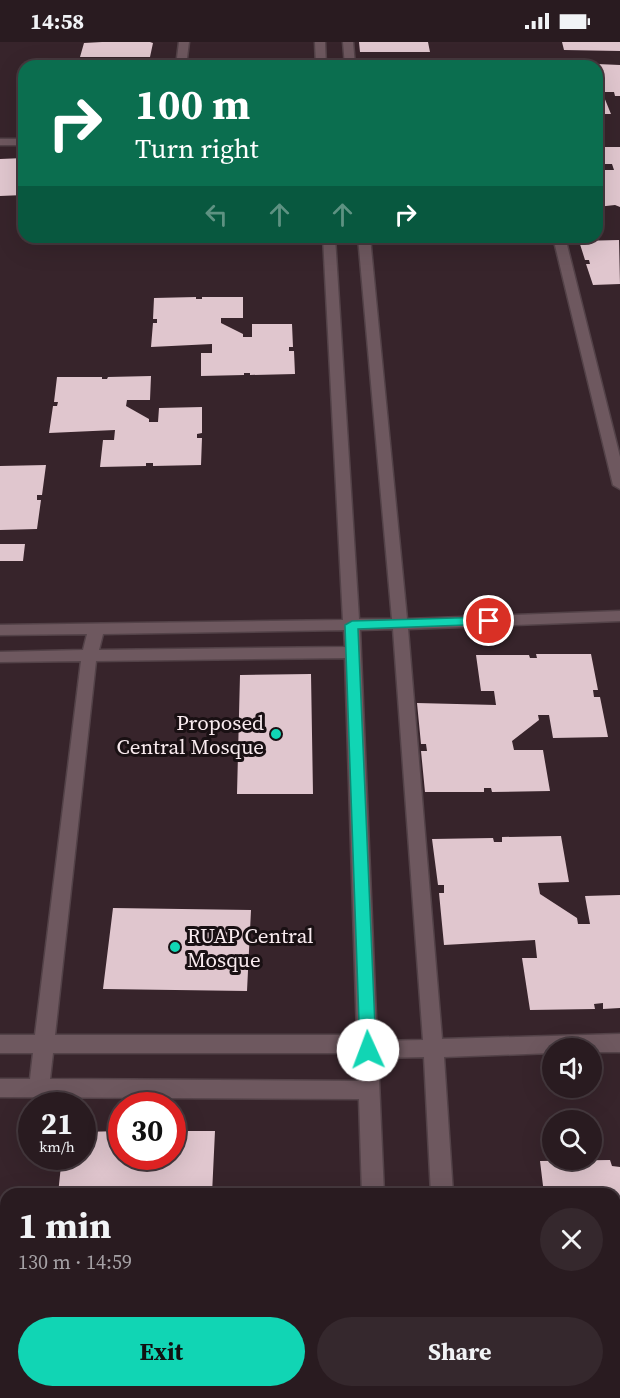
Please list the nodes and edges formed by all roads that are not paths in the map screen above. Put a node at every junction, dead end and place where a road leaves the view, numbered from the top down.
1 (184, 42) edge
2 (320, 42) edge
3 (348, 42) edge
4 (182, 60) edge
5 (321, 60) edge
6 (350, 60) edge
7 (0, 142) edge
8 (18, 142) edge
9 (329, 243) edge
10 (365, 243) edge
11 (560, 243) edge
12 (620, 485) edge
13 (620, 616) edge
14 (401, 624) junction
15 (352, 625) junction
16 (0, 630) edge
17 (96, 631) junction
18 (353, 652) junction
19 (0, 657) edge
20 (89, 657) junction
21 (620, 1043) edge
22 (0, 1044) edge
23 (44, 1044) junction
24 (368, 1047) junction
25 (434, 1049) junction
26 (0, 1088) edge
27 (39, 1088) junction
28 (369, 1090) junction
29 (373, 1188) edge
30 (442, 1188) edge

1 - 4 street
2 - 5 street
3 - 6 street
7 - 8 street
9 - 15 street
10 - 14 street
11 - 12 street
13 - 14 street
14 - 15 street
14 - 25 street
15 - 17 street
15 - 18 street
16 - 17 street
17 - 20 street
18 - 20 street
18 - 24 street
19 - 20 street
20 - 23 street
21 - 25 street
22 - 23 street
23 - 24 street
23 - 27 street
24 - 25 street
24 - 28 street
25 - 30 street
26 - 27 street
27 - 28 street
28 - 29 street

